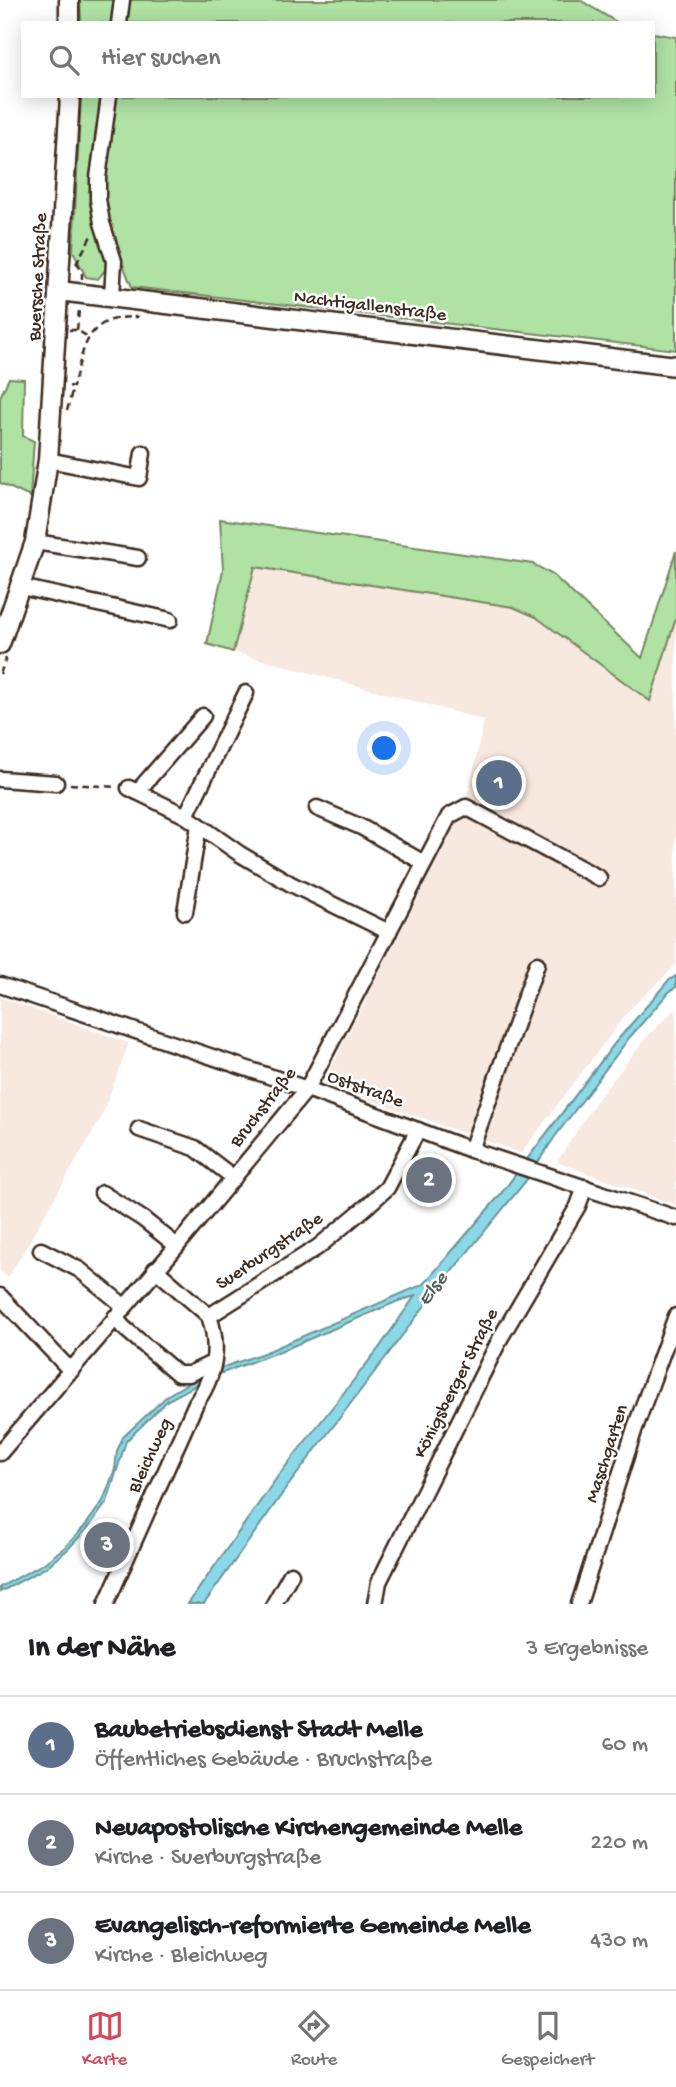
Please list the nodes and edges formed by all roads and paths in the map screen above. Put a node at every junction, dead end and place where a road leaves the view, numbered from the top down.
1 (69, 0) edge
2 (122, 0) edge
3 (69, 21) edge
4 (119, 21) edge
5 (70, 98) edge
6 (109, 98) edge
7 (102, 223) junction
8 (77, 262) dead end
9 (59, 291) junction
10 (112, 297) junction
11 (88, 337) dead end
12 (676, 366) edge
13 (53, 385) junction
14 (143, 453) dead end
15 (48, 460) junction
16 (35, 542) junction
17 (138, 558) dead end
18 (21, 587) junction
19 (170, 620) dead end
20 (0, 644) edge
21 (246, 693) dead end
22 (203, 716) dead end
23 (0, 779) edge
24 (56, 783) joint
25 (133, 790) junction
26 (317, 808) dead end
27 (186, 816) junction
28 (198, 825) junction
29 (424, 863) junction
30 (598, 878) dead end
31 (185, 912) dead end
32 (389, 932) junction
33 (537, 964) dead end
34 (0, 985) edge
35 (307, 1089) junction
36 (139, 1129) dead end
37 (418, 1130) junction
38 (471, 1150) junction
39 (234, 1178) junction
40 (585, 1186) junction
41 (102, 1193) dead end
42 (676, 1218) edge
43 (177, 1247) junction
44 (41, 1250) dead end
45 (155, 1269) junction
46 (0, 1296) edge
47 (119, 1311) junction
48 (209, 1316) junction
49 (676, 1316) edge
50 (71, 1371) junction
51 (211, 1372) junction
52 (0, 1453) edge
53 (291, 1574) dead end
54 (106, 1604) edge
55 (274, 1604) edge
56 (375, 1604) edge
57 (579, 1604) edge

1 - 3 main road
2 - 4 street
5 - 9 main road, Buersche Straße
6 - 7 street
7 - 8 path
7 - 10 street
9 - 10 main road, Nachtigallenstraße
9 - 13 main road, Buersche Straße
10 - 12 main road, Nachtigallenstraße
11 - 13 path
13 - 15 main road, Buersche Straße
14 - 15 street
15 - 16 main road, Buersche Straße
16 - 17 street
16 - 18 main road, Buersche Straße
18 - 19 street
18 - 20 main road, Buersche Straße
21 - 27 street
22 - 25 street
23 - 24 street
24 - 25 path
25 - 27 street
26 - 29 street
27 - 28 street
28 - 31 street
28 - 32 street
29 - 30 street, Bruchstraße
29 - 32 street, Bruchstraße
32 - 35 street, Bruchstraße
33 - 38 street
34 - 35 street, Oststraße
35 - 37 street, Oststraße
35 - 39 street, Bruchstraße
36 - 39 street
37 - 38 street, Oststraße
37 - 48 street, Suerburgstraße
38 - 40 street, Oststraße
39 - 43 street, Bruchstraße
40 - 42 street, Oststraße
40 - 56 street, Königsberger Straße
41 - 43 street
43 - 45 street, Bruchstraße
44 - 47 street
45 - 47 street, Bruchstraße
45 - 48 street, Suerburgstraße
46 - 50 street
47 - 50 street, Bruchstraße
47 - 51 street
48 - 51 street
49 - 57 street, Maschgarten
50 - 52 street, Bruchstraße
51 - 54 street, Bleichweg
53 - 55 street

